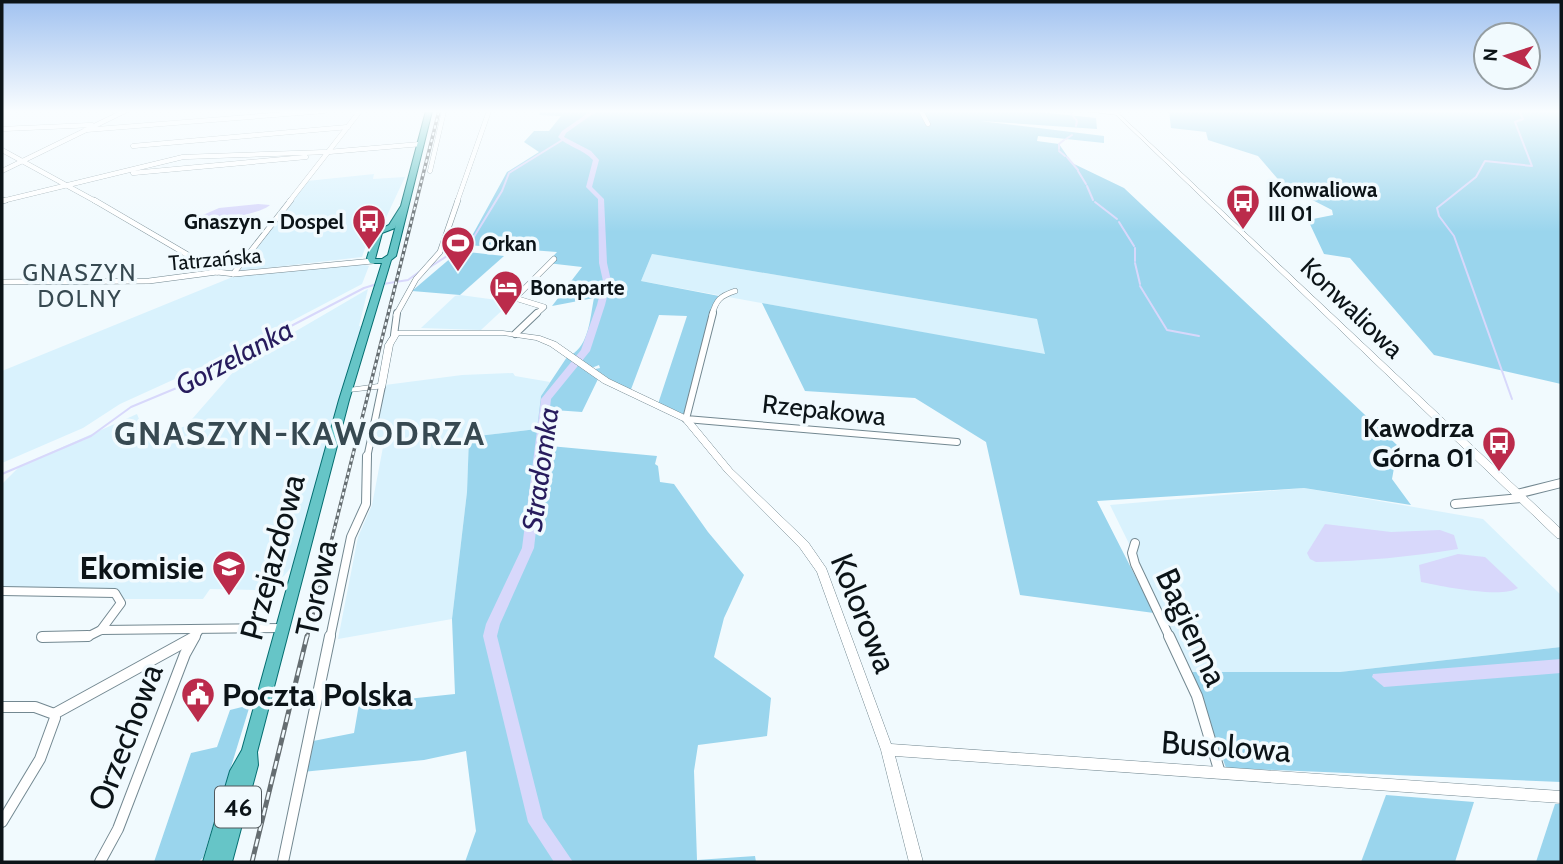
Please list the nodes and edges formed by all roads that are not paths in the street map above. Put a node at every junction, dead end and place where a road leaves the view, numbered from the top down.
1 (5, 151) edge
2 (42, 151) edge
3 (329, 151) edge
4 (352, 151) edge
5 (419, 151) edge
6 (435, 151) edge
7 (475, 151) edge
8 (1156, 151) edge
9 (327, 154) junction
10 (24, 160) junction
11 (2, 171) edge
12 (430, 171) dead end
13 (112, 176) junction
14 (70, 186) junction
15 (2, 201) edge
16 (402, 208) junction
17 (388, 228) junction
18 (398, 230) junction
19 (554, 259) dead end
20 (378, 260) junction
21 (217, 272) junction
22 (233, 274) junction
23 (2, 282) edge
24 (735, 291) dead end
25 (398, 334) junction
26 (515, 334) junction
27 (365, 337) junction
28 (382, 386) junction
29 (352, 390) junction
30 (686, 419) junction
31 (957, 442) dead end
32 (330, 457) junction
33 (1561, 483) edge
34 (1519, 496) junction
35 (1454, 504) dead end
36 (1561, 535) edge
37 (1135, 542) dead end
38 (2, 591) edge
39 (284, 628) junction
40 (101, 630) junction
41 (197, 634) junction
42 (42, 637) dead end
43 (2, 707) edge
44 (54, 714) junction
45 (887, 750) junction
46 (249, 752) junction
47 (1220, 773) junction
48 (1561, 797) edge
49 (2, 822) edge
50 (100, 862) edge
51 (212, 862) edge
52 (223, 862) edge
53 (283, 862) edge
54 (916, 862) edge

1 - 10 street
2 - 10 street
3 - 9 street
4 - 9 street
5 - 16 main road
6 - 12 street
7 - 25 street
8 - 34 street, Konwaliowa
9 - 13 street
9 - 13 street
9 - 22 street
10 - 11 street
10 - 14 street
13 - 14 street
14 - 15 street
14 - 21 street
16 - 17 main road
16 - 18 main road
17 - 18 main road
17 - 20 main road
18 - 20 main road
19 - 26 street
20 - 22 street, Tatrzańska
20 - 27 main road, Przejazdowa / 46
21 - 22 street, Tatrzańska
21 - 23 street, Tatrzańska
24 - 30 street
25 - 26 street, Kolorowa
25 - 28 street, Torowa
26 - 30 street, Kolorowa
27 - 29 main road, Przejazdowa / 46
27 - 32 main road, Przejazdowa / 46
28 - 29 street
28 - 53 street, Torowa
29 - 32 main road, Przejazdowa / 46
30 - 31 street, Rzepakowa
30 - 45 street, Kolorowa
32 - 39 main road, Przejazdowa / 46
33 - 34 street
34 - 35 street
34 - 36 street, Konwaliowa
37 - 47 street, Bagienna
38 - 40 street
39 - 41 street
39 - 46 main road, Przejazdowa / 46
40 - 41 street
40 - 42 street
41 - 44 street
41 - 50 street, Orzechowa
43 - 44 street
44 - 49 street
45 - 47 street, Busolowa
45 - 54 street, Kolorowa
46 - 51 main road, Przejazdowa / 46
46 - 52 main road, Przejazdowa / 46
47 - 48 street, Busolowa

